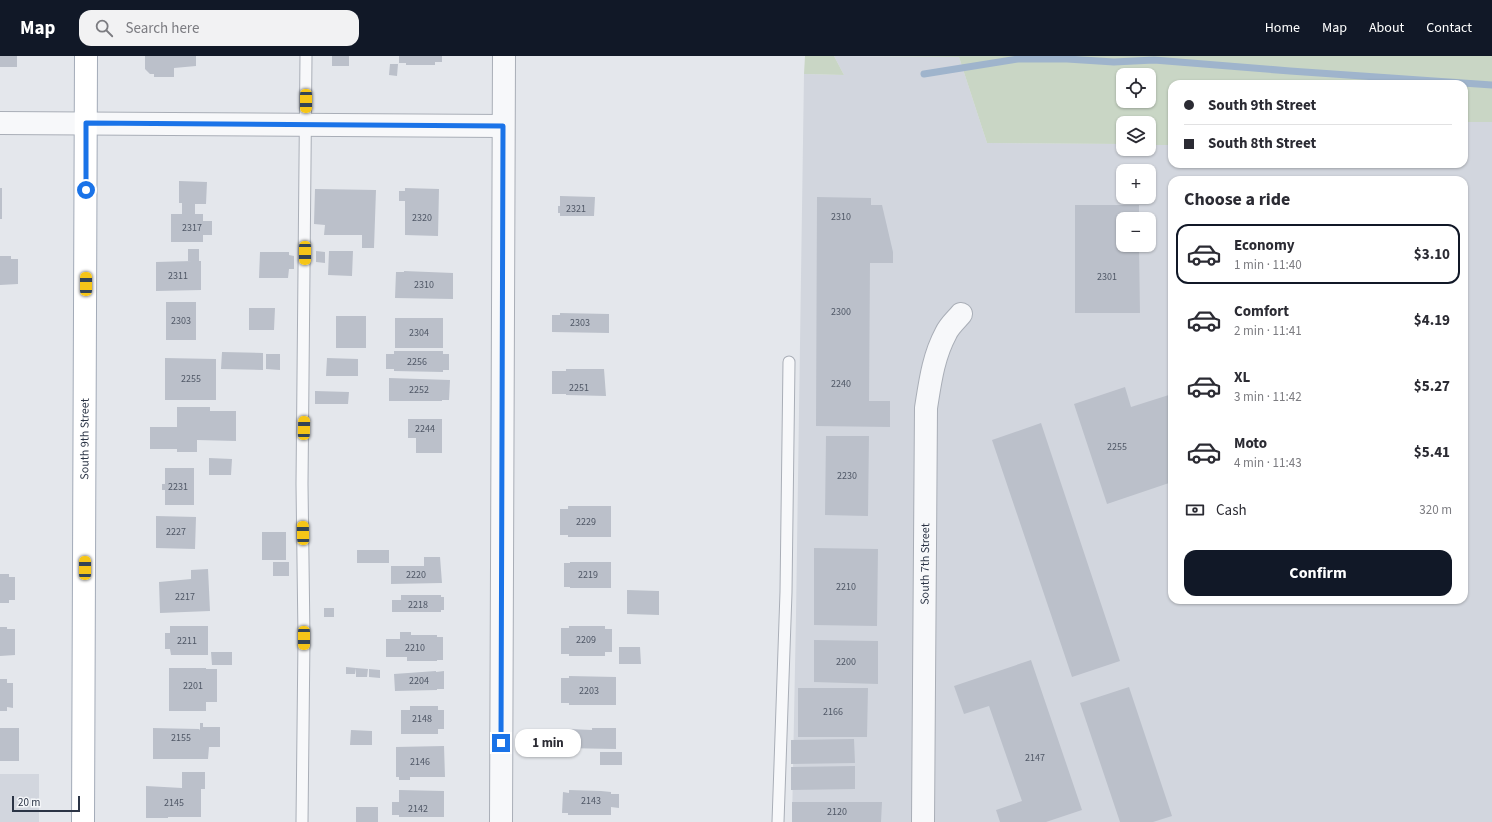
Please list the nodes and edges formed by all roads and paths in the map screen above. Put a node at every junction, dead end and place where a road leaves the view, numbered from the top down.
1 (86, 56) edge
2 (306, 56) edge
3 (504, 56) edge
4 (0, 123) edge
5 (86, 123) junction
6 (306, 124) junction
7 (503, 126) junction
8 (961, 314) dead end
9 (789, 362) dead end
10 (83, 822) edge
11 (302, 822) edge
12 (501, 822) edge
13 (778, 822) edge
14 (923, 822) edge

1 - 5 main road, South 9th Street
2 - 6 lane
3 - 7 street
4 - 5 street
5 - 6 street
5 - 10 main road, South 9th Street
6 - 7 street
6 - 11 lane
7 - 12 street
8 - 14 street, South 7th Street
9 - 13 lane

